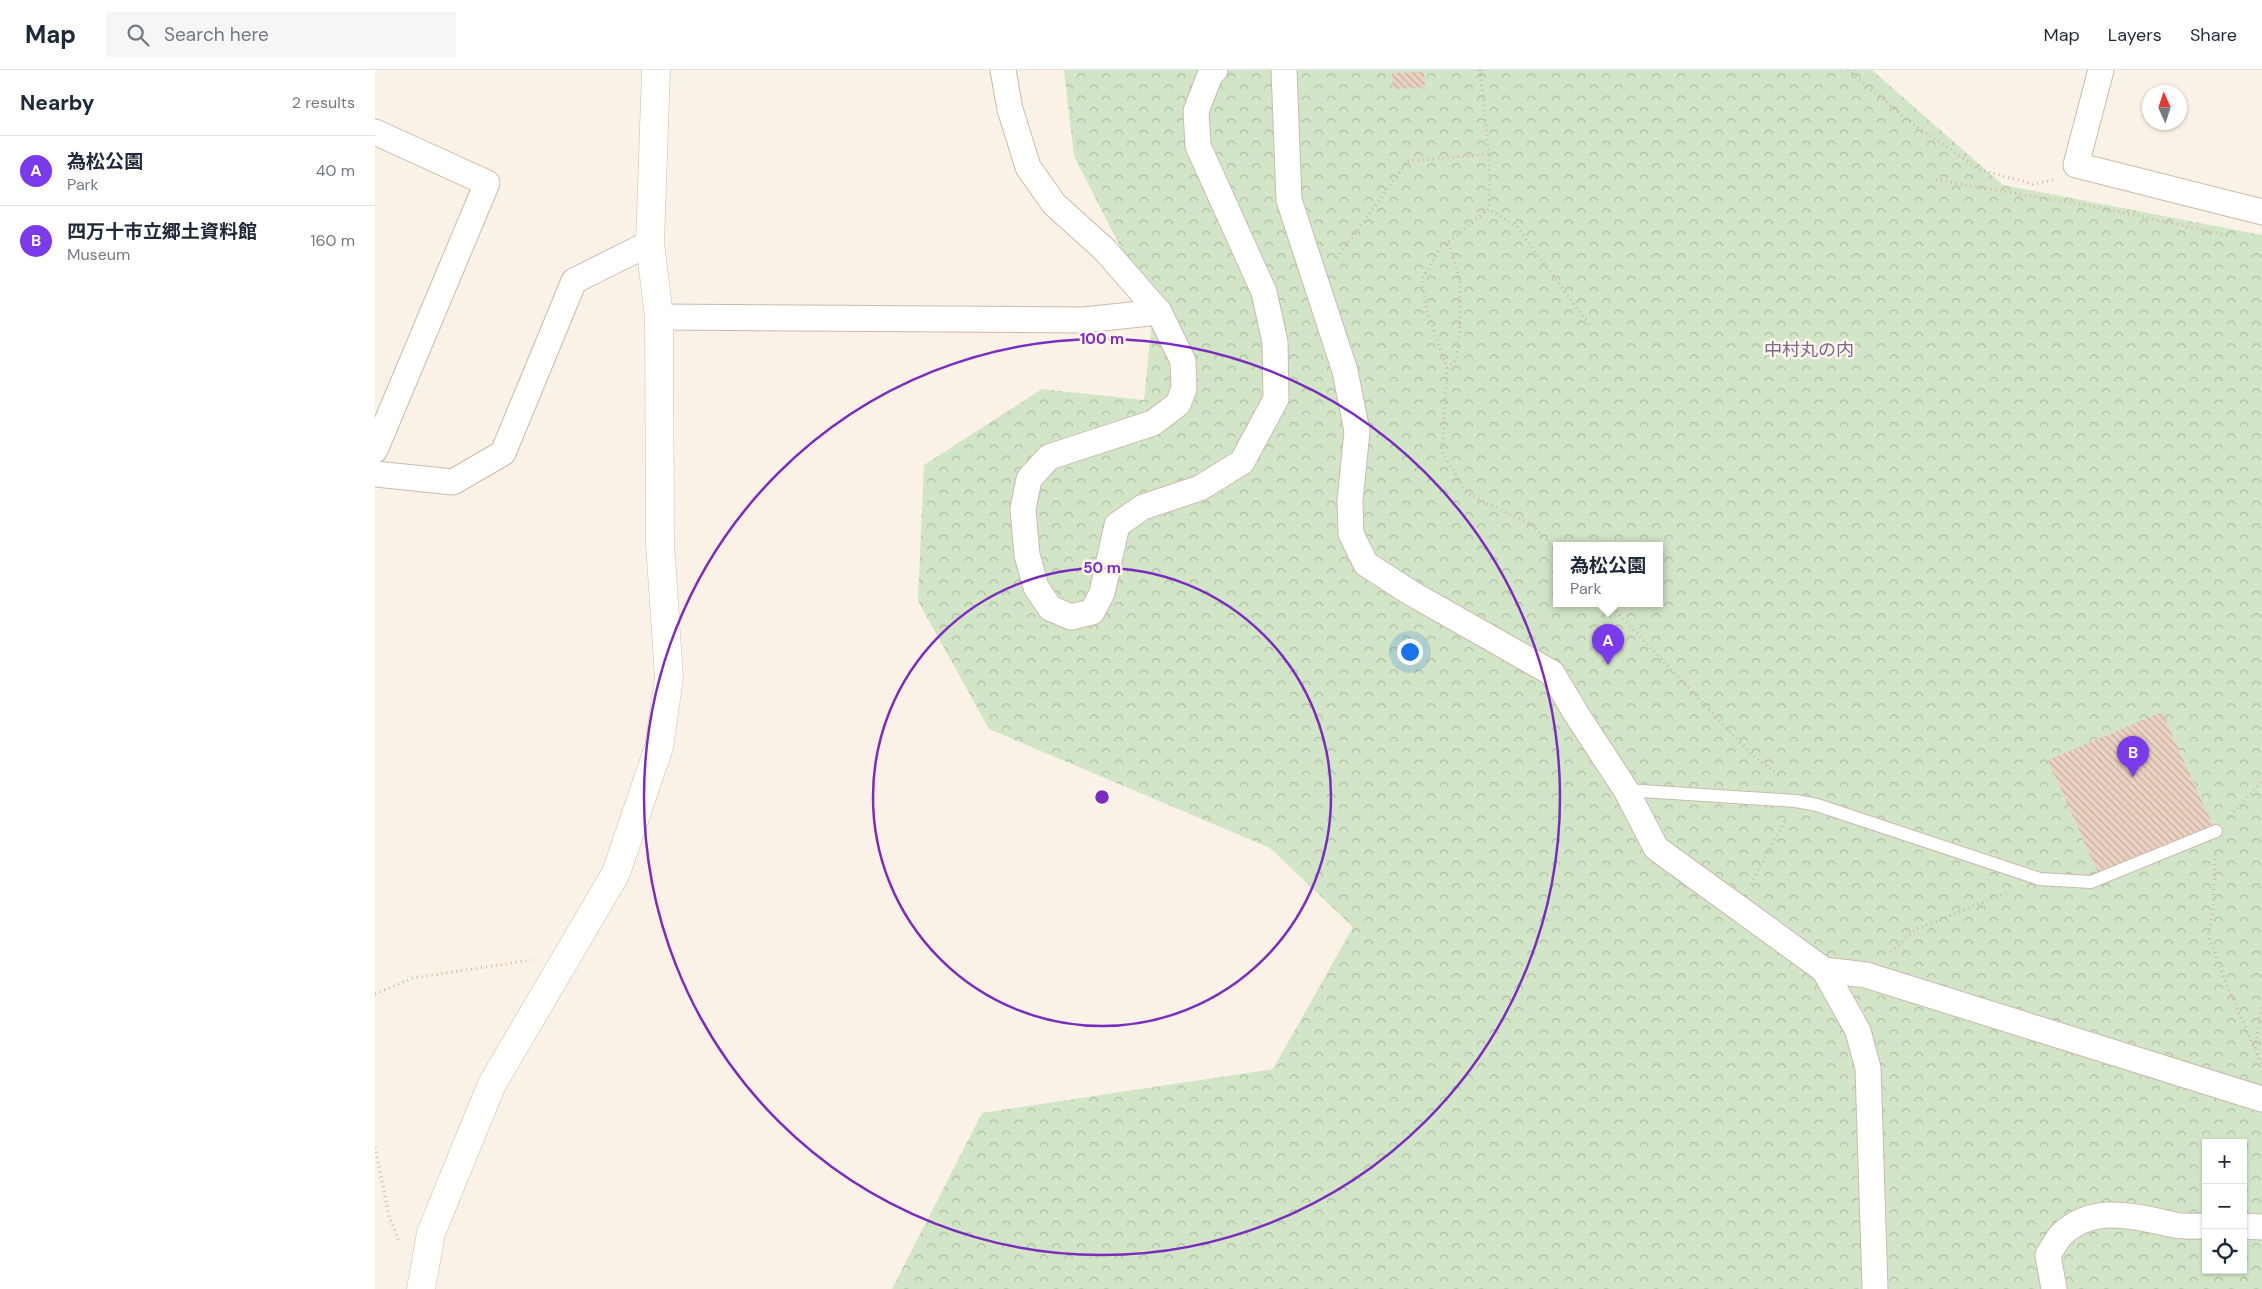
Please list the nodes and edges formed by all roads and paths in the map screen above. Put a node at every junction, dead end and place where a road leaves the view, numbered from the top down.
1 (656, 70) edge
2 (1003, 70) edge
3 (1215, 70) edge
4 (1284, 70) edge
5 (1480, 70) edge
6 (1848, 70) edge
7 (2101, 70) edge
8 (375, 132) edge
9 (1489, 154) junction
10 (2076, 165) junction
11 (1936, 180) dead end
12 (1489, 209) junction
13 (2262, 212) edge
14 (2234, 236) dead end
15 (1448, 242) junction
16 (650, 243) junction
17 (1317, 285) junction
18 (1159, 312) junction
19 (659, 317) junction
20 (1590, 326) dead end
21 (1447, 368) junction
22 (375, 450) edge
23 (375, 474) edge
24 (1553, 547) edge
25 (1612, 607) edge
26 (2262, 781) edge
27 (1626, 790) junction
28 (1796, 801) junction
29 (1817, 805) junction
30 (2216, 831) junction
31 (2040, 878) junction
32 (1738, 908) junction
33 (568, 955) junction
34 (1824, 970) junction
35 (1866, 975) junction
36 (375, 994) edge
37 (2262, 1004) edge
38 (2255, 1048) junction
39 (2262, 1065) edge
40 (2262, 1099) edge
41 (375, 1147) edge
42 (2202, 1226) edge
43 (2247, 1226) edge
44 (2262, 1227) edge
45 (400, 1244) dead end
46 (421, 1289) edge
47 (1875, 1289) edge
48 (2054, 1289) edge

1 - 16 street
2 - 18 street
3 - 18 street
4 - 17 street
5 - 9 path
6 - 10 path
7 - 10 street
8 - 22 street
9 - 12 path
9 - 17 path
10 - 13 street
11 - 14 path
12 - 15 path
12 - 20 path
15 - 21 path
15 - 21 path
16 - 19 street
16 - 23 street
17 - 27 street
18 - 19 street
19 - 33 street
21 - 24 path
25 - 29 path
26 - 30 path
27 - 28 lane
27 - 32 street
28 - 29 lane
28 - 32 path
29 - 31 lane
30 - 31 lane
30 - 38 path
31 - 35 path
32 - 34 street
33 - 36 path
33 - 46 street
34 - 35 street
34 - 47 street
35 - 40 street
37 - 38 path
38 - 39 path
41 - 45 path
42 - 48 street
43 - 44 street

